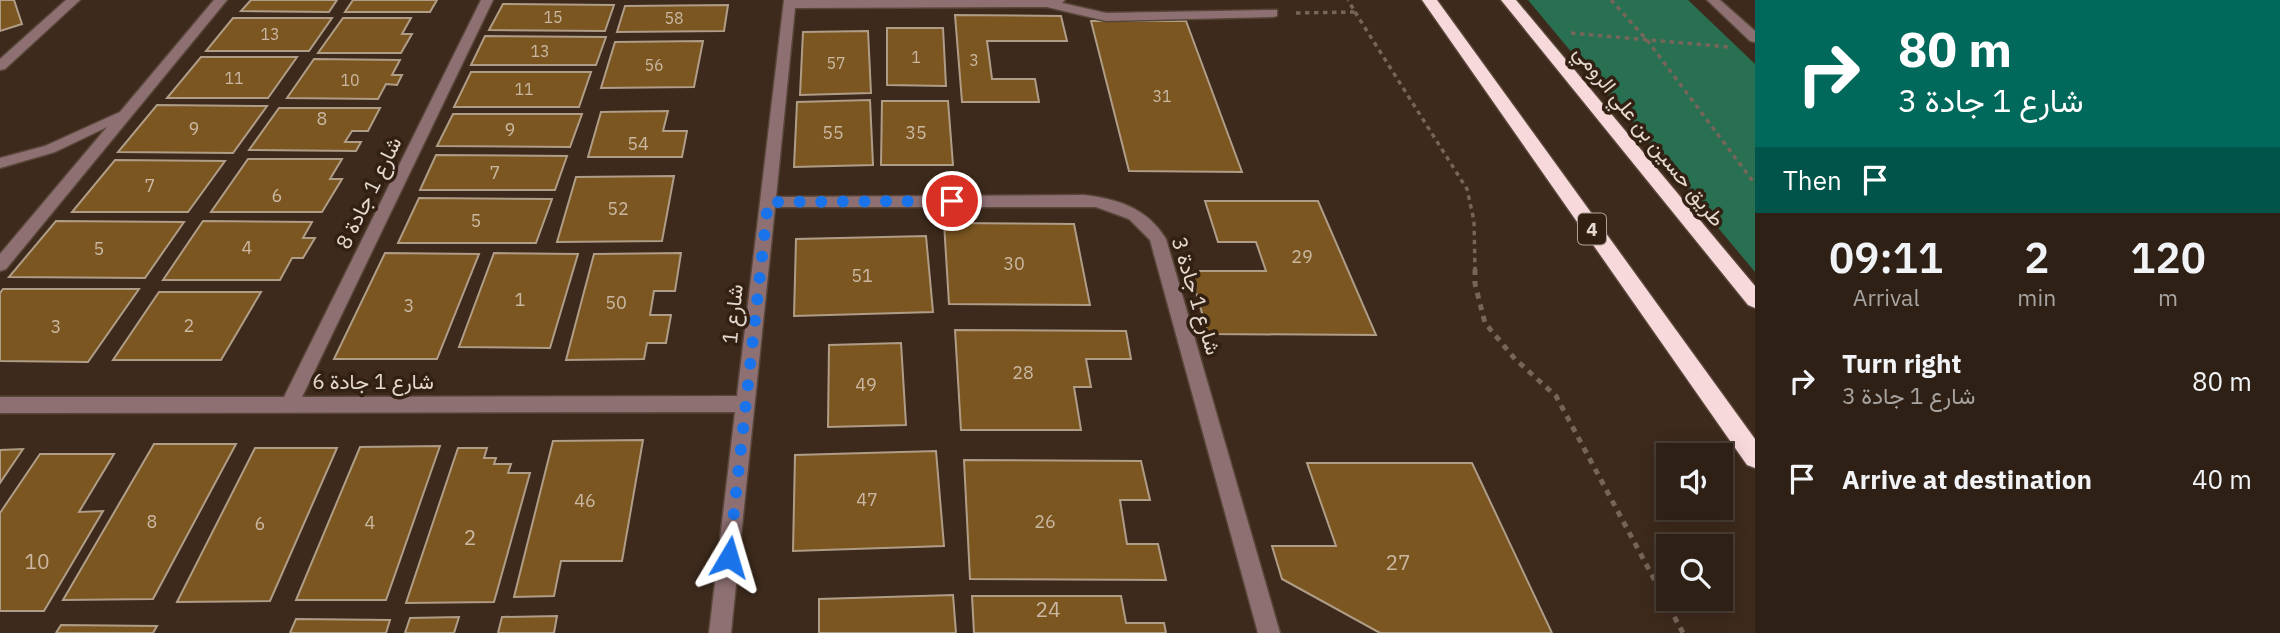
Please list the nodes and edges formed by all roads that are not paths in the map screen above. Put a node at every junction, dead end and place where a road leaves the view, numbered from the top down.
1 (74, 0) edge
2 (487, 0) edge
3 (1429, 0) edge
4 (1508, 0) edge
5 (1713, 0) edge
6 (1053, 1) edge
7 (790, 2) edge
8 (212, 4) edge
9 (1273, 13) road end
10 (1755, 38) edge
11 (0, 66) edge
12 (129, 111) junction
13 (0, 163) edge
14 (768, 202) junction
15 (0, 265) edge
16 (1755, 300) edge
17 (746, 404) junction
18 (0, 405) edge
19 (289, 405) junction
20 (1755, 458) edge
21 (720, 633) edge
22 (1269, 633) edge

1 - 11 street
2 - 19 street, شارع 1 جادة 8
3 - 20 highway, 4
4 - 16 highway, طريق حسين بن علي الرومي
5 - 10 street
6 - 7 street
6 - 9 street
7 - 14 street, شارع 1
8 - 12 street
12 - 13 street
12 - 15 street
14 - 17 street, شارع 1
14 - 22 street, شارع 1 جادة 3
17 - 19 street, شارع 1 جادة 6
17 - 21 street, شارع 1
18 - 19 street, شارع 1 جادة 6

